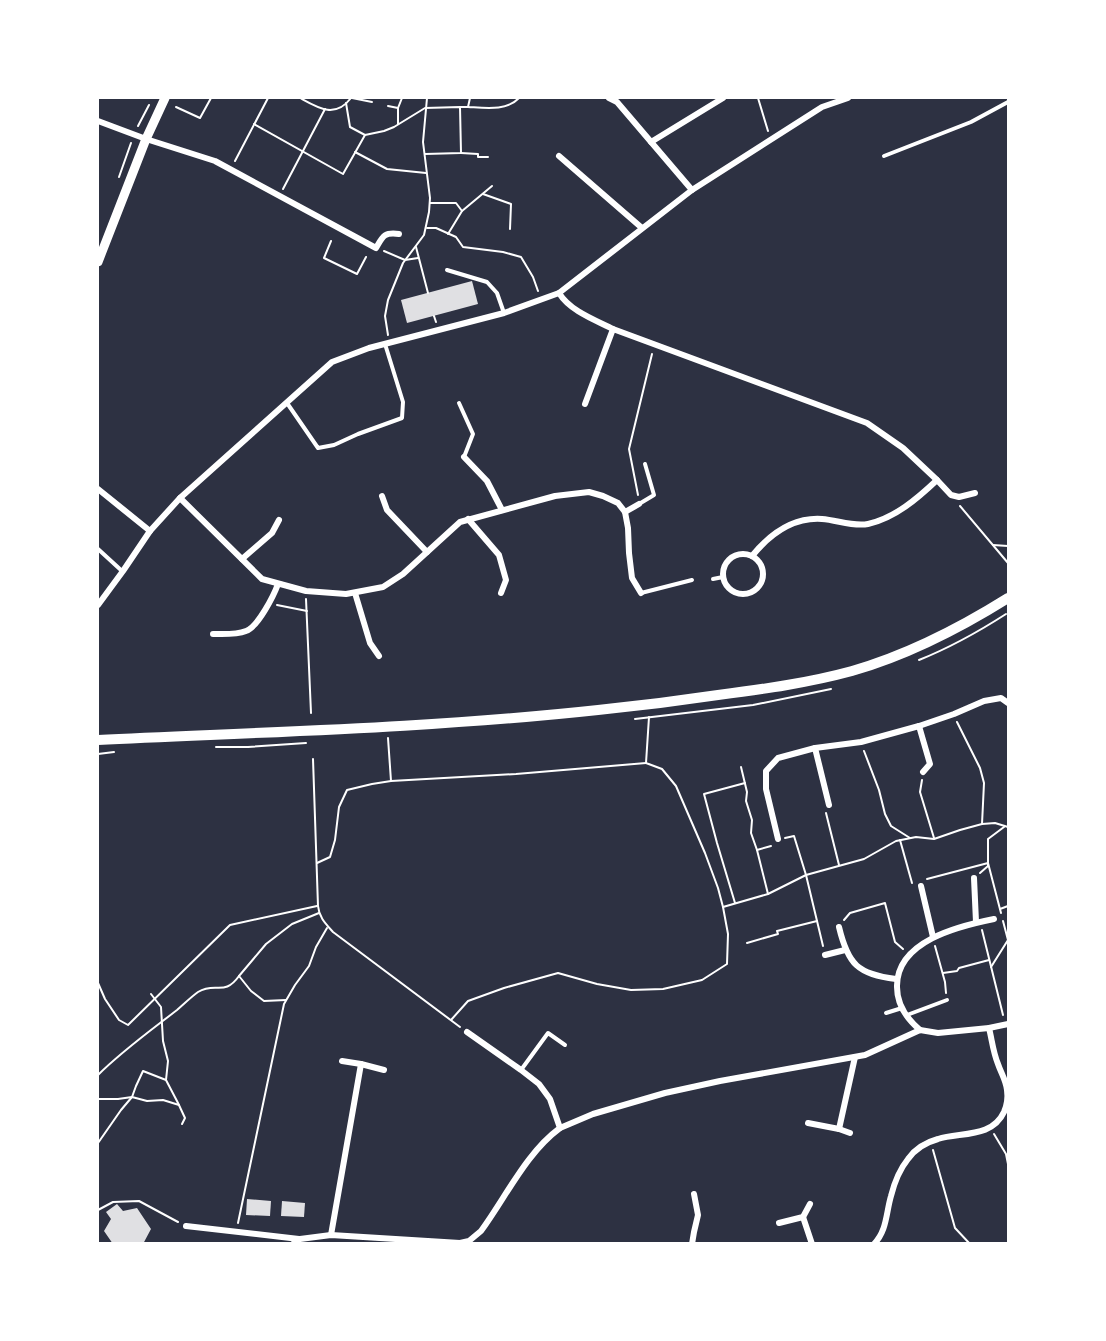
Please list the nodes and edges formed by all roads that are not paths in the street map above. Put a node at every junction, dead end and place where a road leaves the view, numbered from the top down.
1 (165, 98) edge
2 (609, 98) edge
3 (723, 98) edge
4 (848, 98) edge
5 (1008, 102) edge
6 (98, 121) edge
7 (147, 139) junction
8 (651, 142) junction
9 (559, 156) dead end
10 (884, 156) dead end
11 (692, 190) junction
12 (642, 228) junction
13 (399, 234) dead end
14 (98, 262) edge
15 (447, 270) dead end
16 (559, 293) junction
17 (504, 313) junction
18 (613, 329) junction
19 (387, 344) junction
20 (286, 402) junction
21 (459, 404) dead end
22 (585, 404) dead end
23 (465, 457) joint
24 (645, 464) dead end
25 (937, 480) junction
26 (98, 489) edge
27 (975, 492) dead end
28 (382, 496) dead end
29 (180, 498) junction
30 (639, 504) joint
31 (502, 510) junction
32 (625, 512) junction
33 (468, 519) junction
34 (279, 520) dead end
35 (150, 531) junction
36 (98, 549) edge
37 (427, 552) junction
38 (752, 556) junction
39 (242, 559) junction
40 (123, 572) junction
41 (723, 577) junction
42 (713, 579) dead end
43 (692, 580) dead end
44 (278, 584) junction
45 (355, 593) junction
46 (501, 593) dead end
47 (641, 593) joint
48 (1008, 598) edge
49 (98, 605) edge
50 (213, 634) dead end
51 (379, 656) dead end
52 (1008, 703) edge
53 (919, 726) junction
54 (98, 740) edge
55 (815, 748) junction
56 (923, 772) road end
57 (829, 805) road end
58 (778, 839) road end
59 (974, 878) road end
60 (921, 886) road end
61 (994, 919) dead end
62 (978, 922) junction
63 (839, 927) road end
64 (933, 937) junction
65 (845, 950) junction
66 (825, 955) road end
67 (896, 979) junction
68 (947, 1000) road end
69 (902, 1008) junction
70 (886, 1013) dead end
71 (906, 1015) junction
72 (1007, 1025) edge
73 (990, 1028) junction
74 (920, 1030) junction
75 (467, 1032) road end
76 (565, 1045) dead end
77 (855, 1057) junction
78 (342, 1061) dead end
79 (362, 1064) junction
80 (384, 1070) dead end
81 (521, 1070) junction
82 (808, 1123) dead end
83 (560, 1128) junction
84 (839, 1130) junction
85 (850, 1132) dead end
86 (694, 1194) dead end
87 (810, 1204) dead end
88 (803, 1217) junction
89 (779, 1223) dead end
90 (186, 1226) road end
91 (331, 1234) junction
92 (300, 1241) edge
93 (469, 1243) edge
94 (293, 1244) edge
95 (692, 1244) edge
96 (812, 1244) edge
97 (874, 1244) edge

1 - 7 street
2 - 8 street
3 - 8 street
4 - 11 street
5 - 10 lane
6 - 7 street
7 - 13 street
7 - 14 street
8 - 11 street
9 - 12 street
11 - 12 street
12 - 16 street
15 - 17 lane
16 - 17 street
16 - 18 street
17 - 19 street
18 - 22 street
18 - 25 street
19 - 20 street
19 - 20 lane
20 - 29 street
21 - 23 lane
23 - 31 street
24 - 30 lane
25 - 27 street
25 - 38 street
26 - 35 street
28 - 37 street
29 - 35 street
29 - 39 street
30 - 32 street
31 - 32 street
31 - 33 street
32 - 47 street
33 - 37 street
33 - 46 street
34 - 39 street
35 - 40 street
36 - 40 lane
37 - 45 street
38 - 41 street
38 - 41 street
39 - 44 street
40 - 49 street
41 - 42 lane
43 - 47 lane
44 - 45 street
44 - 50 street
45 - 51 street
48 - 54 main road
52 - 53 street
53 - 55 street
53 - 56 street
55 - 57 street
55 - 58 street
59 - 62 street
60 - 64 street
61 - 62 street
62 - 64 street
63 - 65 street
64 - 67 street
65 - 66 street
65 - 67 street
67 - 69 street
68 - 71 lane
69 - 70 lane
69 - 71 street
71 - 74 street
72 - 73 street
73 - 74 street
73 - 97 street
74 - 77 street
75 - 81 street
76 - 81 lane
77 - 83 street
77 - 84 street
78 - 79 street
79 - 80 street
79 - 91 street
81 - 83 street
82 - 84 street
83 - 93 street
84 - 85 street
86 - 95 street
87 - 88 street
88 - 89 street
88 - 96 street
90 - 92 street
91 - 92 street
91 - 93 street
92 - 94 street

